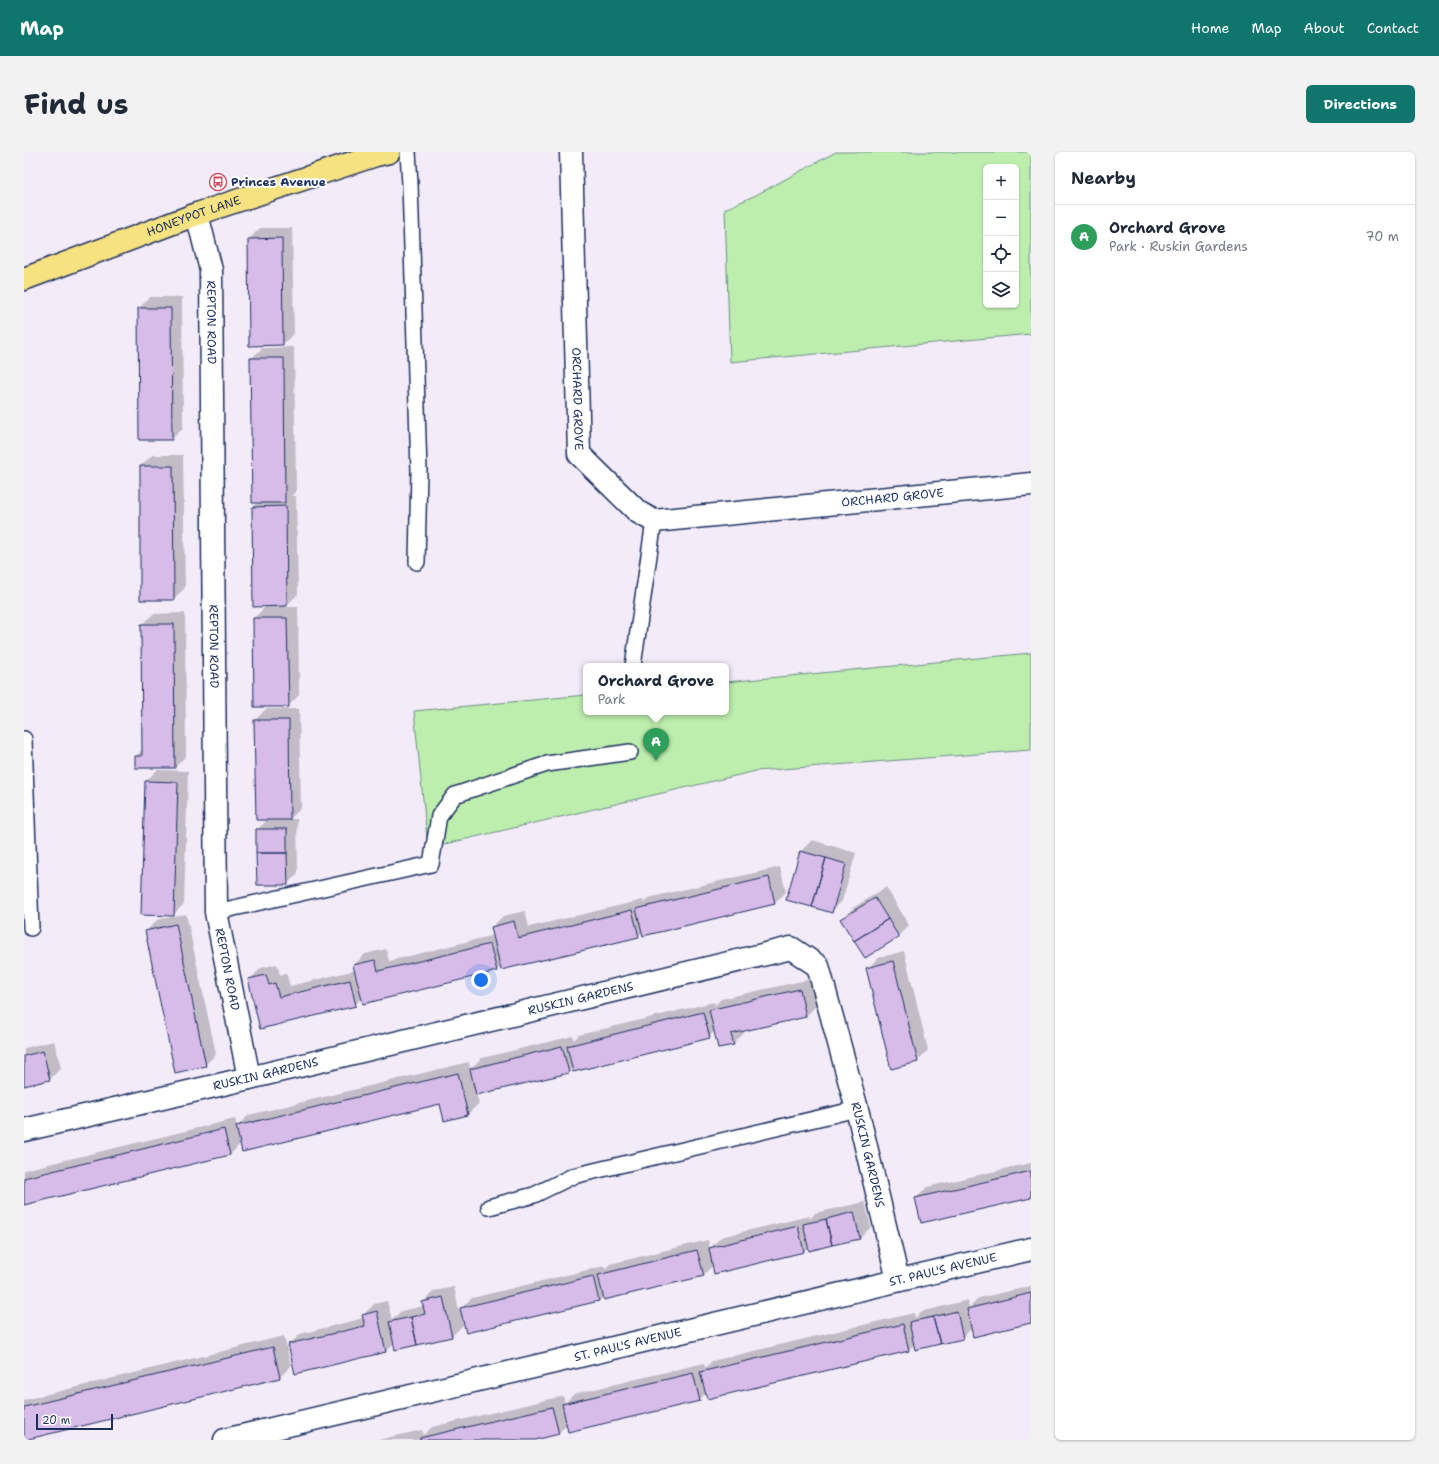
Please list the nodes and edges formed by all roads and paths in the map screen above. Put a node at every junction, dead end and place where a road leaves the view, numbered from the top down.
1 (408, 152) edge
2 (571, 152) edge
3 (380, 153) edge
4 (197, 214) junction
5 (24, 279) edge
6 (1031, 484) edge
7 (654, 521) junction
8 (417, 562) dead end
9 (633, 663) edge
10 (24, 739) edge
11 (630, 752) dead end
12 (216, 912) junction
13 (31, 928) dead end
14 (248, 1078) junction
15 (857, 1109) junction
16 (24, 1130) edge
17 (489, 1206) dead end
18 (1031, 1249) edge
19 (898, 1280) junction
20 (225, 1440) edge

1 - 8 lane
2 - 7 street, ORCHARD GROVE
3 - 4 main road, HONEYPOT LANE
4 - 5 main road, HONEYPOT LANE
4 - 12 street, REPTON ROAD
6 - 7 street, ORCHARD GROVE
7 - 9 lane
10 - 13 lane
11 - 12 lane
12 - 14 street, REPTON ROAD
14 - 15 street, RUSKIN GARDENS
14 - 16 street, RUSKIN GARDENS
15 - 17 lane
15 - 19 street, RUSKIN GARDENS
18 - 19 street, ST. PAUL'S AVENUE
19 - 20 street, ST. PAUL'S AVENUE

